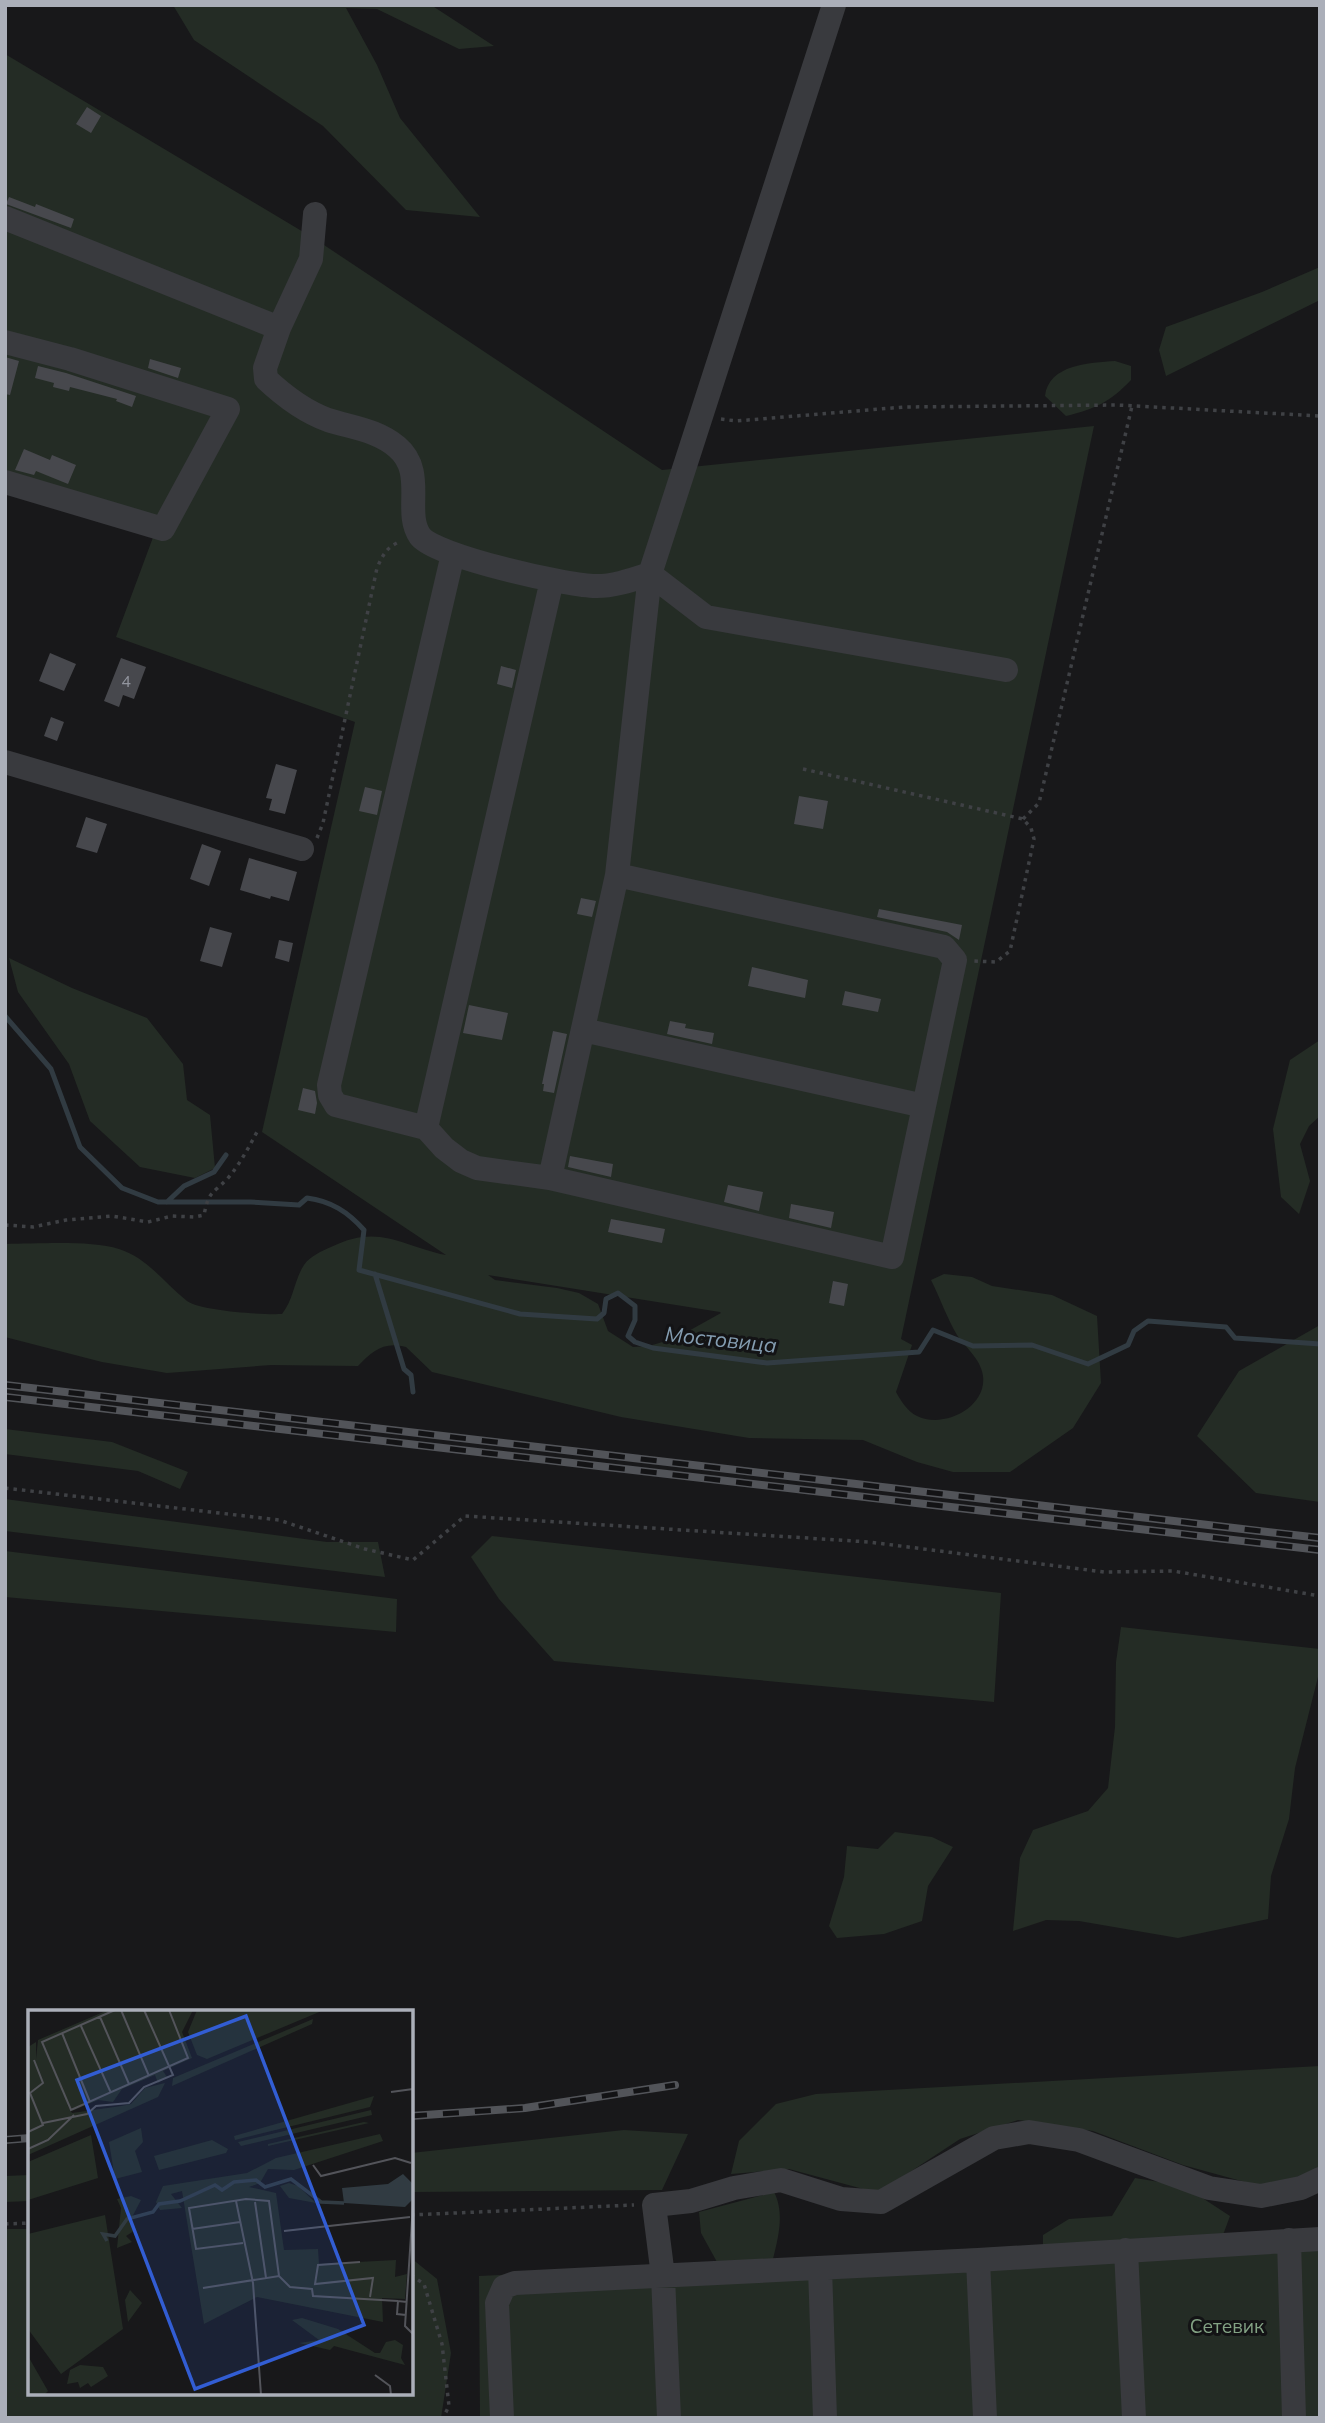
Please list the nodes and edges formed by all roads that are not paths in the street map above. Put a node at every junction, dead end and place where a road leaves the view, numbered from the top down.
1 (835, 5) edge
2 (315, 214) dead end
3 (5, 218) edge
4 (279, 328) junction
5 (5, 342) edge
6 (5, 482) edge
7 (453, 554) junction
8 (650, 574) junction
9 (552, 580) junction
10 (1006, 670) dead end
11 (5, 762) edge
12 (302, 849) road end
13 (617, 875) junction
14 (583, 1030) junction
15 (924, 1106) junction
16 (426, 1128) junction
17 (550, 1178) junction
18 (1320, 2179) edge
19 (1320, 2239) edge
20 (1289, 2240) junction
21 (1126, 2250) junction
22 (978, 2260) junction
23 (820, 2268) junction
24 (663, 2276) junction
25 (502, 2418) edge
26 (669, 2418) edge
27 (825, 2418) edge
28 (985, 2418) edge
29 (1134, 2418) edge
30 (1294, 2418) edge

1 - 8 street
2 - 4 street
3 - 4 street
4 - 7 street
5 - 6 street
7 - 9 street
7 - 16 street
8 - 9 street
8 - 10 street
8 - 13 street
9 - 16 street
11 - 12 street
13 - 14 street
13 - 15 street
14 - 15 street
14 - 17 street
15 - 17 street
16 - 17 street
18 - 24 street
19 - 20 street
20 - 21 street
20 - 30 street
21 - 22 street
21 - 29 street
22 - 23 street
22 - 28 street
23 - 24 street
23 - 27 street
24 - 25 street
24 - 26 street

